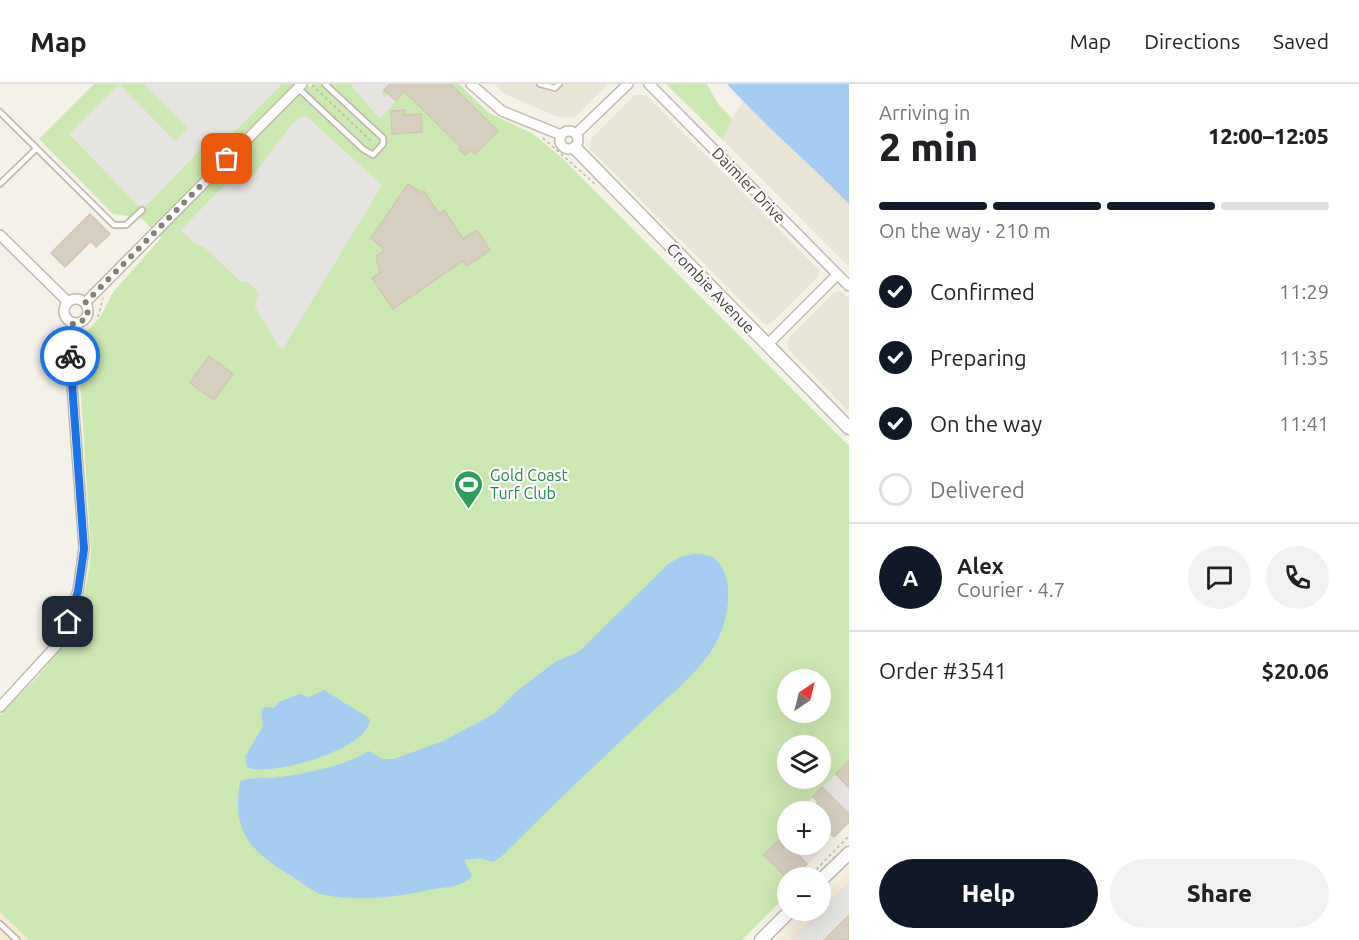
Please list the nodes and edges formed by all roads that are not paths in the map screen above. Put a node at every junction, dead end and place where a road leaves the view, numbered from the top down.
1 (325, 84) edge
2 (471, 84) edge
3 (540, 84) edge
4 (559, 84) edge
5 (650, 84) edge
6 (300, 86) edge
7 (622, 86) edge
8 (0, 112) edge
9 (576, 134) junction
10 (561, 135) junction
11 (575, 148) junction
12 (36, 149) junction
13 (0, 183) edge
14 (142, 210) dead end
15 (0, 235) edge
16 (837, 275) junction
17 (849, 286) edge
18 (68, 302) junction
19 (85, 303) junction
20 (73, 323) junction
21 (766, 345) junction
22 (849, 428) edge
23 (0, 707) edge
24 (849, 853) edge
25 (831, 870) edge
26 (779, 921) edge
27 (0, 924) edge
28 (17, 940) edge
29 (761, 940) edge

1 - 6 lane
2 - 10 street
3 - 4 lane
5 - 16 street, Daimler Drive
6 - 19 street
7 - 9 street
8 - 12 lane
9 - 10 street
9 - 11 street
10 - 11 street
11 - 21 street, Crombie Avenue
12 - 13 lane
12 - 14 lane
15 - 18 street
16 - 17 street, Daimler Drive
16 - 21 street
18 - 19 street
18 - 20 street
19 - 20 street
20 - 23 street
21 - 22 street, Crombie Avenue
24 - 25 street
26 - 29 street
27 - 28 lane

